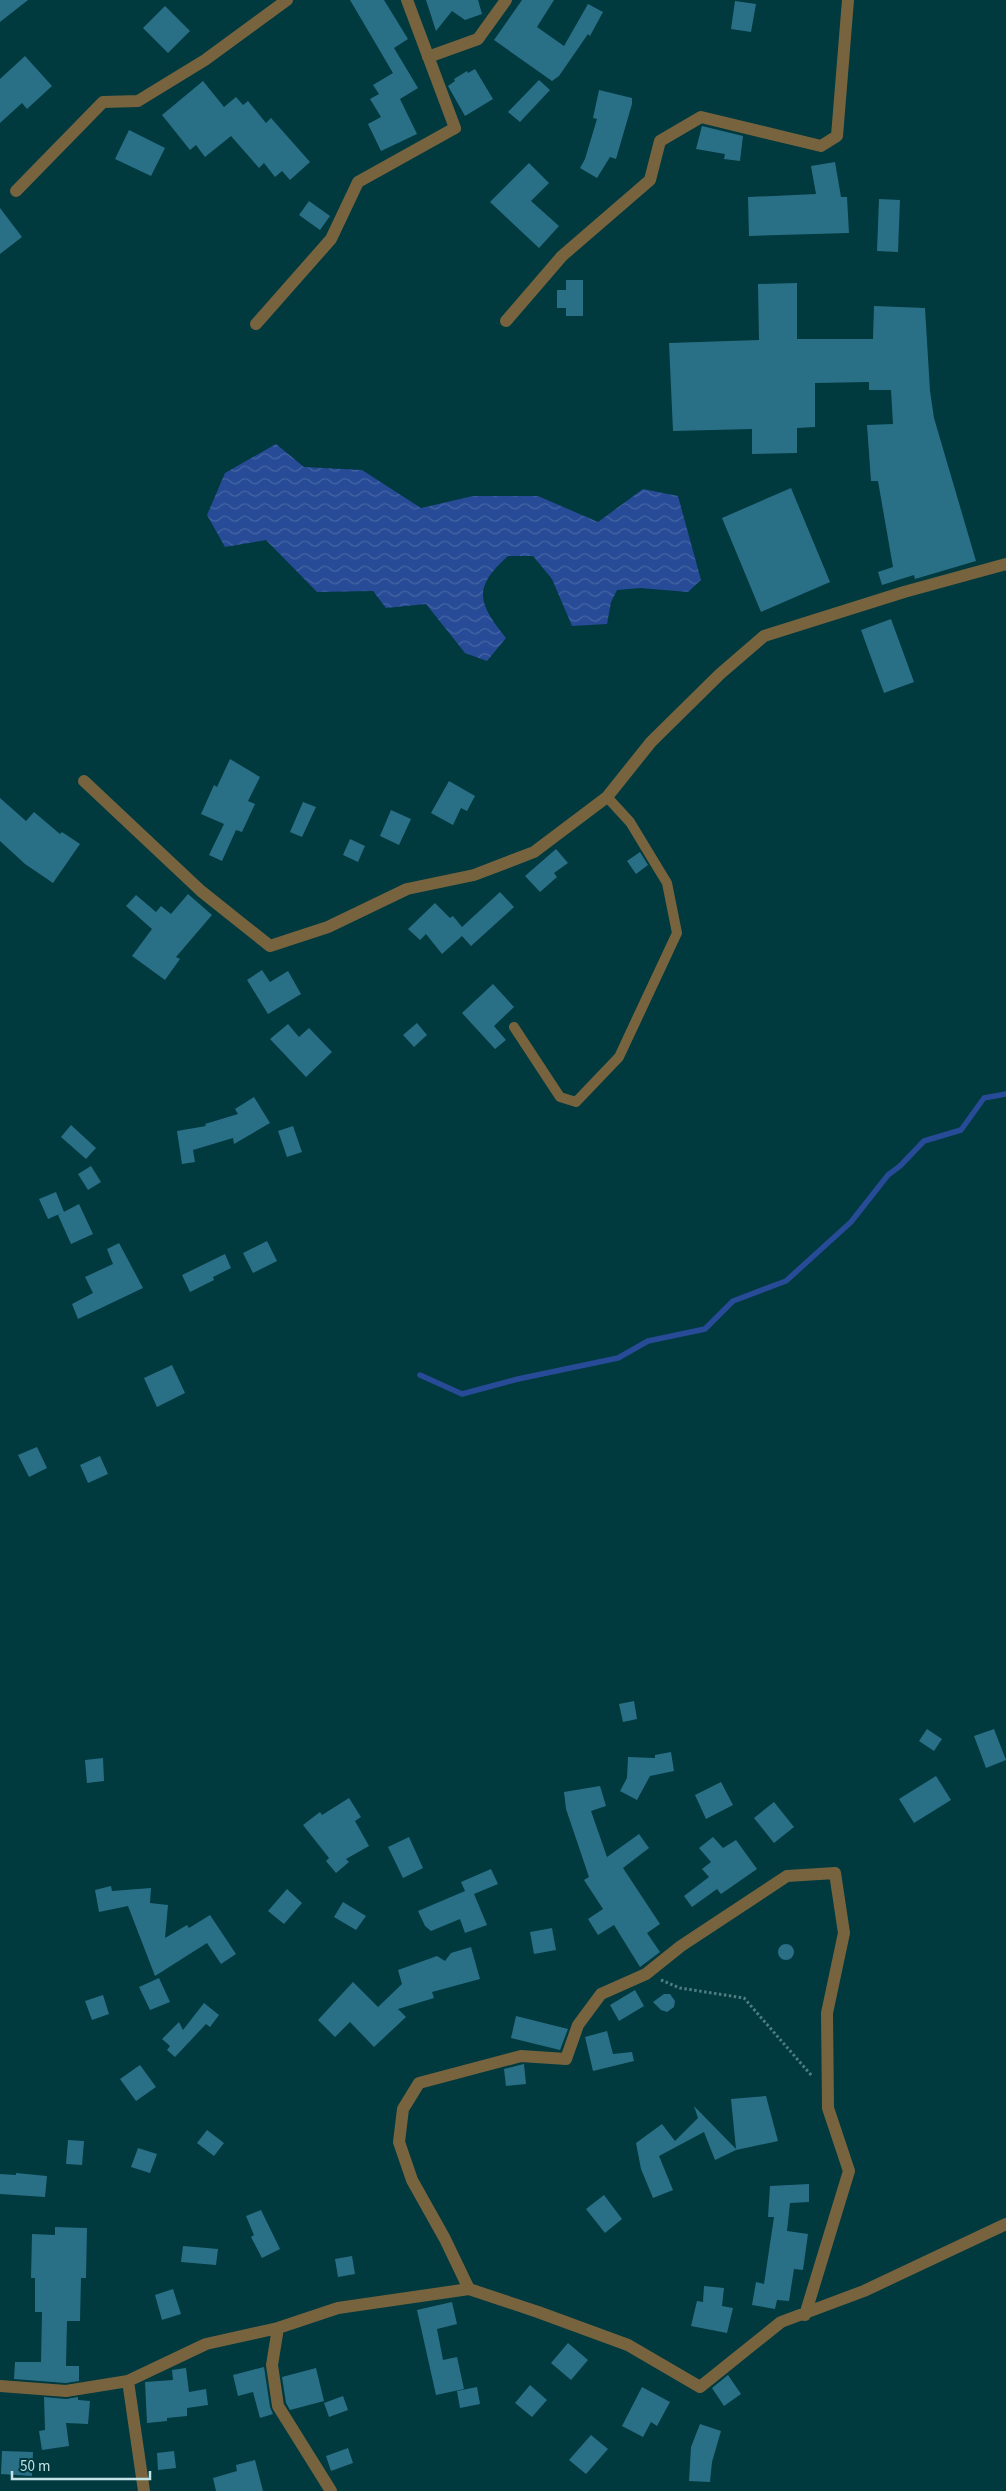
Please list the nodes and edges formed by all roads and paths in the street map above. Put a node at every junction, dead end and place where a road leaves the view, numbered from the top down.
1 (287, 0) edge
2 (407, 0) edge
3 (506, 0) edge
4 (848, 0) edge
5 (428, 57) junction
6 (16, 191) dead end
7 (506, 321) dead end
8 (256, 324) dead end
9 (1006, 564) edge
10 (84, 781) dead end
11 (608, 797) junction
12 (514, 1026) dead end
13 (646, 1974) junction
14 (829, 2096) junction
15 (1006, 2224) edge
16 (469, 2289) junction
17 (805, 2315) junction
18 (278, 2328) junction
19 (128, 2381) junction
20 (0, 2386) edge
21 (144, 2491) edge
22 (331, 2491) edge

1 - 6 street
2 - 5 street
3 - 5 street
4 - 7 street
5 - 8 street
9 - 11 street
10 - 11 street
11 - 12 lane
13 - 14 path
13 - 14 street
13 - 16 street
14 - 17 street
15 - 17 street
16 - 17 street
16 - 18 street
18 - 19 street
18 - 22 street
19 - 20 street
19 - 21 street

